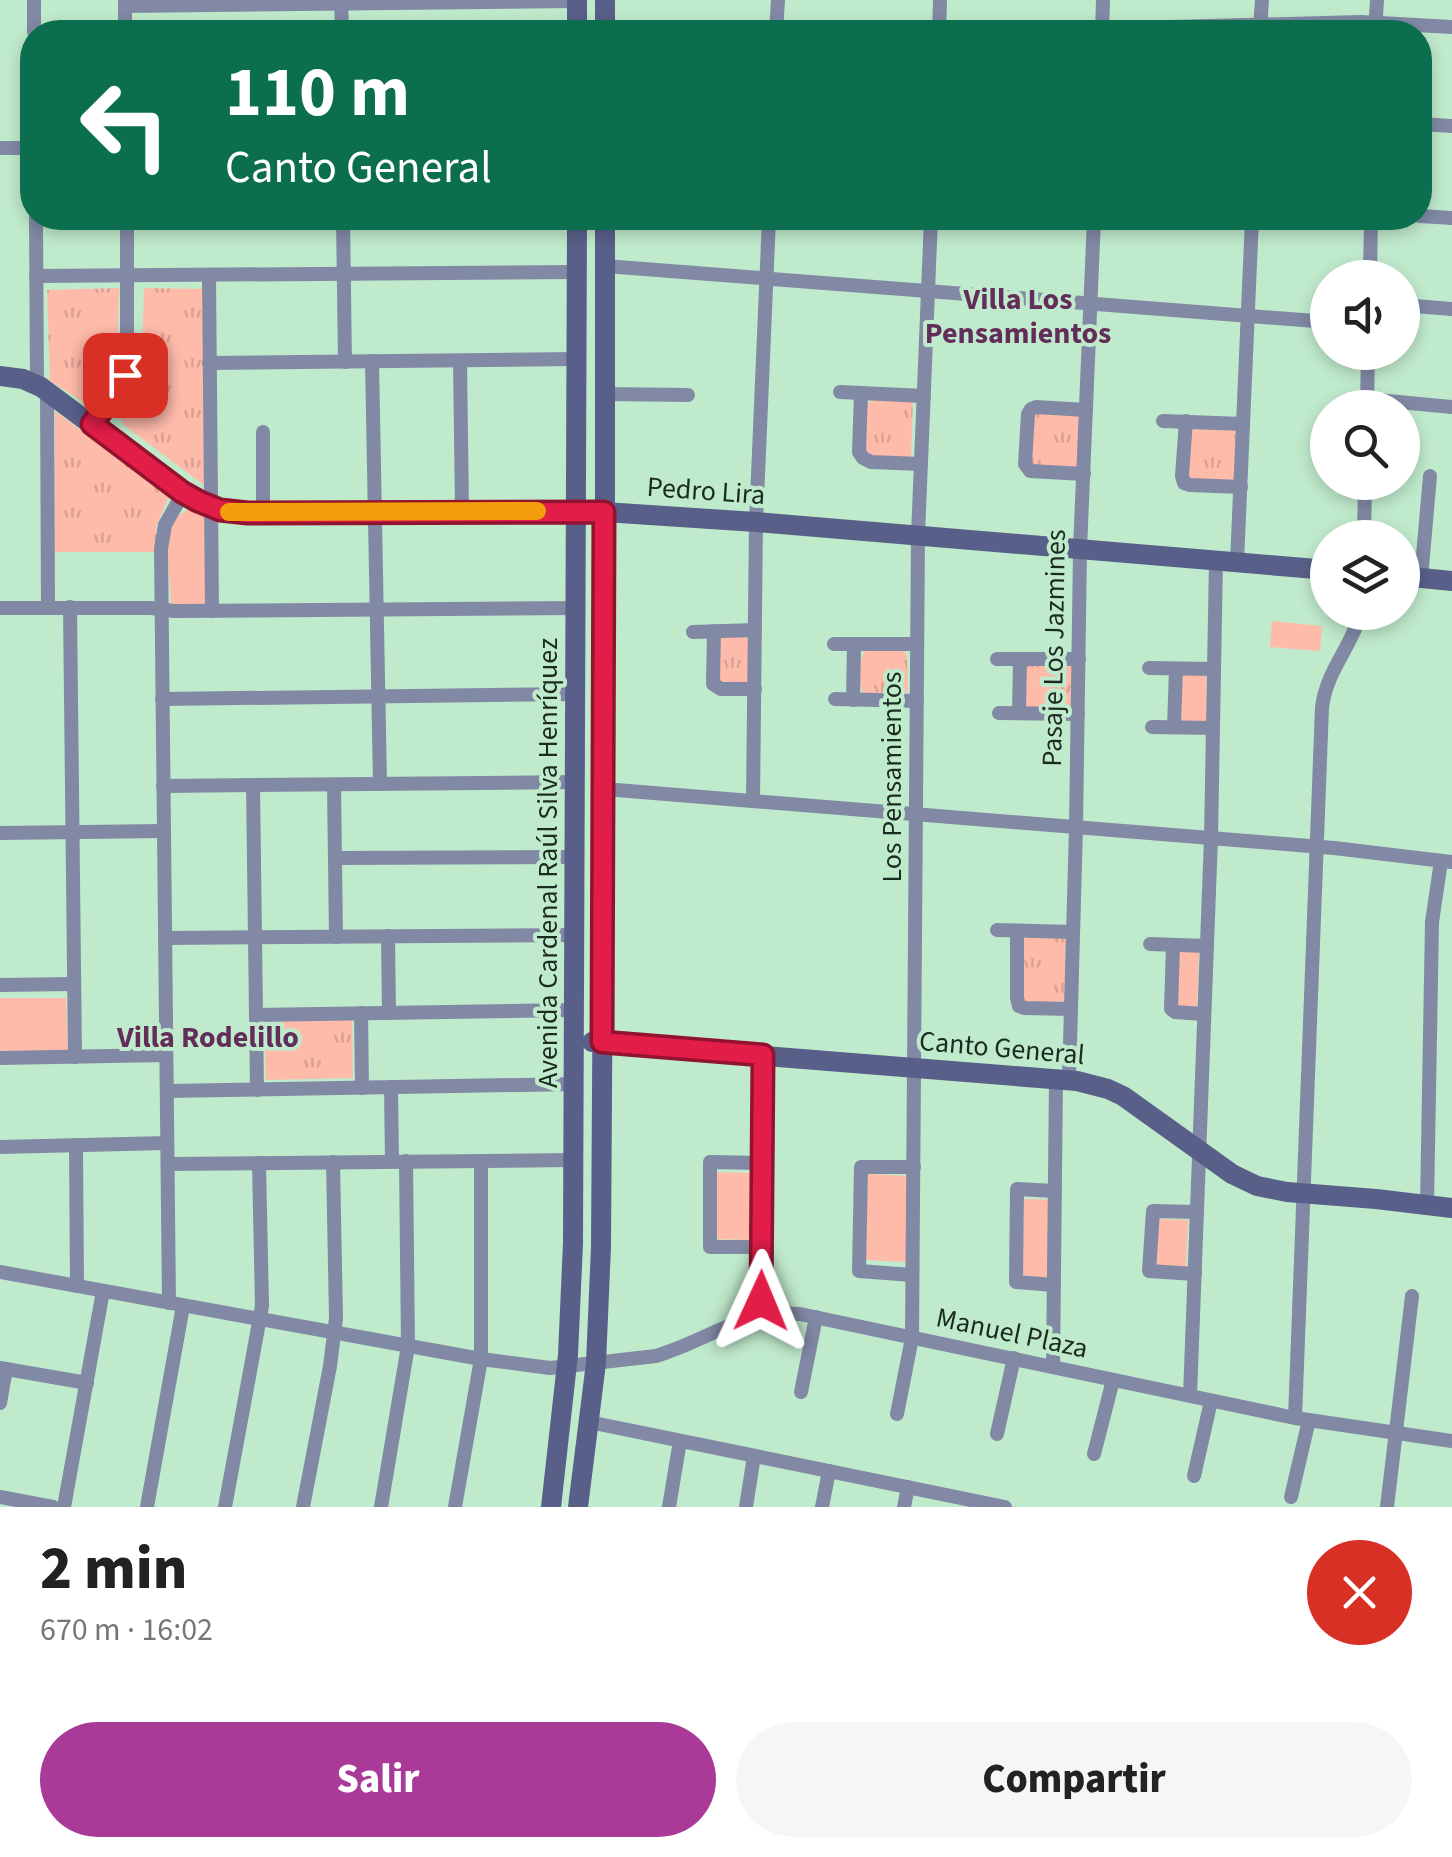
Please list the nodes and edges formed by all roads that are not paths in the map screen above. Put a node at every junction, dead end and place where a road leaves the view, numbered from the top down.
1 (577, 0) edge
2 (341, 2) edge
3 (125, 3) edge
4 (36, 230) edge
5 (127, 230) edge
6 (344, 230) edge
7 (577, 230) edge
8 (605, 230) edge
9 (768, 230) edge
10 (931, 230) edge
11 (1093, 230) edge
12 (1252, 230) edge
13 (1371, 230) edge
14 (1370, 260) edge
15 (604, 266) junction
16 (577, 272) junction
17 (344, 274) junction
18 (36, 276) junction
19 (127, 276) junction
20 (209, 276) junction
21 (766, 278) junction
22 (928, 291) junction
23 (1090, 304) junction
24 (1420, 307) edge
25 (1452, 308) edge
26 (1248, 316) junction
27 (1310, 321) edge
28 (577, 359) junction
29 (460, 360) junction
30 (372, 361) junction
31 (345, 362) junction
32 (210, 363) junction
33 (0, 376) edge
34 (42, 388) junction
35 (840, 392) dead end
36 (861, 393) junction
37 (604, 394) junction
38 (688, 395) dead end
39 (924, 396) junction
40 (1420, 405) edge
41 (1452, 406) edge
42 (1086, 410) junction
43 (1163, 421) dead end
44 (1186, 422) junction
45 (92, 424) junction
46 (1243, 424) junction
47 (263, 432) dead end
48 (921, 464) junction
49 (1084, 474) junction
50 (1430, 476) dead end
51 (1240, 487) junction
52 (182, 492) junction
53 (211, 507) junction
54 (462, 511) junction
55 (577, 511) junction
56 (374, 512) junction
57 (604, 512) junction
58 (263, 513) junction
59 (756, 522) junction
60 (1420, 532) edge
61 (918, 535) junction
62 (1080, 549) junction
63 (1227, 561) junction
64 (1310, 568) edge
65 (1420, 578) edge
66 (1452, 582) edge
67 (0, 608) edge
68 (48, 608) junction
69 (70, 608) junction
70 (577, 608) junction
71 (161, 609) junction
72 (376, 610) junction
73 (212, 611) junction
74 (755, 630) junction
75 (1355, 630) edge
76 (693, 632) dead end
77 (714, 632) junction
78 (834, 644) dead end
79 (854, 644) junction
80 (917, 644) junction
81 (997, 659) dead end
82 (1020, 659) junction
83 (1079, 659) junction
84 (1150, 668) dead end
85 (1176, 668) junction
86 (1214, 669) junction
87 (754, 689) junction
88 (576, 694) junction
89 (378, 696) junction
90 (835, 699) dead end
91 (162, 700) junction
92 (854, 700) junction
93 (917, 701) junction
94 (998, 713) dead end
95 (1019, 713) junction
96 (1078, 714) junction
97 (1152, 727) dead end
98 (1174, 728) junction
99 (1213, 728) junction
100 (576, 782) junction
101 (334, 784) junction
102 (380, 784) junction
103 (253, 785) junction
104 (163, 786) junction
105 (604, 788) junction
106 (753, 801) junction
107 (916, 814) junction
108 (1076, 827) junction
109 (164, 831) junction
110 (72, 832) junction
111 (0, 833) edge
112 (1211, 838) junction
113 (1317, 846) junction
114 (576, 856) junction
115 (335, 858) junction
116 (1447, 861) edge
117 (997, 930) dead end
118 (1017, 931) junction
119 (1073, 932) junction
120 (576, 935) junction
121 (388, 936) junction
122 (255, 937) junction
123 (336, 937) junction
124 (165, 938) junction
125 (1150, 944) dead end
126 (1173, 945) junction
127 (1207, 946) junction
128 (74, 984) junction
129 (0, 986) edge
130 (1071, 1008) junction
131 (576, 1010) junction
132 (361, 1013) junction
133 (390, 1013) junction
134 (1204, 1014) junction
135 (256, 1015) junction
136 (576, 1042) junction
137 (602, 1042) junction
138 (166, 1055) junction
139 (763, 1055) junction
140 (75, 1057) junction
141 (0, 1058) edge
142 (915, 1068) junction
143 (1062, 1079) junction
144 (575, 1084) junction
145 (362, 1088) junction
146 (391, 1088) junction
147 (257, 1090) junction
148 (167, 1091) junction
149 (168, 1143) junction
150 (76, 1146) junction
151 (0, 1147) edge
152 (1199, 1150) junction
153 (574, 1160) junction
154 (399, 1161) junction
155 (481, 1161) junction
156 (333, 1162) junction
157 (260, 1163) junction
158 (762, 1163) junction
159 (168, 1164) junction
160 (914, 1167) junction
161 (1055, 1190) junction
162 (1302, 1193) junction
163 (1427, 1205) junction
164 (1452, 1208) edge
165 (1197, 1212) junction
166 (761, 1247) junction
167 (0, 1272) edge
168 (1194, 1274) junction
169 (912, 1275) junction
170 (1054, 1285) junction
171 (77, 1286) junction
172 (103, 1291) junction
173 (1412, 1296) dead end
174 (176, 1304) junction
175 (761, 1314) junction
176 (816, 1317) junction
177 (259, 1320) junction
178 (334, 1333) junction
179 (912, 1338) junction
180 (408, 1346) junction
181 (1014, 1358) junction
182 (482, 1360) junction
183 (596, 1363) junction
184 (567, 1366) junction
185 (1053, 1366) junction
186 (3, 1368) edge
187 (1113, 1380) junction
188 (86, 1384) junction
189 (800, 1392) dead end
190 (1190, 1396) junction
191 (1211, 1401) junction
192 (0, 1403) edge
193 (897, 1414) dead end
194 (1302, 1419) junction
195 (589, 1422) junction
196 (997, 1434) dead end
197 (1396, 1434) junction
198 (680, 1441) junction
199 (1452, 1441) edge
200 (1094, 1454) dead end
201 (754, 1456) junction
202 (828, 1471) junction
203 (1194, 1476) dead end
204 (908, 1487) junction
205 (1291, 1497) dead end
206 (0, 1498) edge
207 (53, 1507) edge
208 (64, 1507) edge
209 (148, 1507) edge
210 (224, 1507) edge
211 (302, 1507) edge
212 (380, 1507) edge
213 (455, 1507) edge
214 (550, 1507) edge
215 (578, 1507) edge
216 (669, 1507) edge
217 (746, 1507) edge
218 (822, 1507) edge
219 (904, 1507) edge
220 (1005, 1507) edge
221 (1386, 1507) edge

1 - 2 street
2 - 3 street
4 - 18 street
5 - 19 street
6 - 17 street
7 - 16 main road, Avenida Cardenal Raúl Silva Henríquez
8 - 15 main road, Avenida Cardenal Raúl Silva Henríquez
9 - 21 street
10 - 22 street, Los Pensamientos
11 - 23 street, Pasaje Los Jazmines
12 - 26 street
13 - 14 street
15 - 21 street
15 - 37 main road, Avenida Cardenal Raúl Silva Henríquez
16 - 17 street
16 - 28 main road, Avenida Cardenal Raúl Silva Henríquez
17 - 20 street
17 - 31 street
18 - 19 street
18 - 34 street
19 - 20 street
19 - 45 street
20 - 32 street
21 - 22 street
21 - 59 street
22 - 23 street
22 - 39 street, Los Pensamientos
23 - 26 street
23 - 42 street, Pasaje Los Jazmines
24 - 25 street
26 - 27 street
26 - 46 street
28 - 29 street
28 - 55 main road, Avenida Cardenal Raúl Silva Henríquez
29 - 30 street
29 - 54 street
30 - 31 street
30 - 56 street
31 - 32 street
32 - 53 street
33 - 34 main road, Pedro Lira
34 - 45 main road, Pedro Lira
34 - 68 street
35 - 36 street
36 - 39 street
36 - 48 street
37 - 38 street
37 - 57 main road, Avenida Cardenal Raúl Silva Henríquez
39 - 48 street, Los Pensamientos
40 - 41 street
42 - 49 street, Pasaje Los Jazmines
42 - 49 street
43 - 44 street
44 - 46 street
44 - 51 street
45 - 52 main road, Pedro Lira
46 - 51 street
47 - 58 street
48 - 61 street, Los Pensamientos
49 - 62 street, Pasaje Los Jazmines
50 - 60 street
51 - 63 street
52 - 53 main road, Pedro Lira
52 - 71 street
53 - 58 main road, Pedro Lira
53 - 73 street
54 - 55 main road, Pedro Lira
54 - 56 main road, Pedro Lira
55 - 57 main road, Pedro Lira
55 - 70 main road, Avenida Cardenal Raúl Silva Henríquez
56 - 58 main road, Pedro Lira
56 - 72 street
57 - 59 main road, Pedro Lira
57 - 105 main road, Avenida Cardenal Raúl Silva Henríquez
59 - 61 main road, Pedro Lira
59 - 74 street
61 - 62 main road, Pedro Lira
61 - 80 street, Los Pensamientos
62 - 63 main road, Pedro Lira
62 - 83 street, Pasaje Los Jazmines
63 - 64 main road, Pedro Lira
63 - 86 street
65 - 66 main road
67 - 68 street
68 - 69 street
69 - 71 street
69 - 110 street
70 - 72 street
70 - 88 main road, Avenida Cardenal Raúl Silva Henríquez
71 - 73 street
71 - 91 street
72 - 73 street
72 - 89 street
74 - 77 street
74 - 87 street
75 - 113 street
76 - 77 street
77 - 87 street
78 - 79 street
79 - 80 street
79 - 92 street
80 - 93 street, Los Pensamientos
81 - 82 street
82 - 83 street
82 - 95 street
83 - 96 street, Pasaje Los Jazmines
84 - 85 street
85 - 86 street
85 - 98 street
86 - 99 street
87 - 106 street
88 - 89 street
88 - 100 main road, Avenida Cardenal Raúl Silva Henríquez
89 - 91 street
89 - 102 street
90 - 92 street
91 - 104 street
92 - 93 street
93 - 107 street, Los Pensamientos
94 - 95 street
95 - 96 street
96 - 108 street, Pasaje Los Jazmines
97 - 98 street
98 - 99 street
99 - 112 street
100 - 102 street
100 - 114 main road, Avenida Cardenal Raúl Silva Henríquez
101 - 102 street
101 - 103 street
101 - 115 street
103 - 104 street
103 - 122 street
104 - 109 street
105 - 106 street
105 - 137 main road, Avenida Cardenal Raúl Silva Henríquez
106 - 107 street
107 - 108 street
107 - 142 street, Los Pensamientos
108 - 112 street
108 - 119 street, Pasaje Los Jazmines
109 - 110 street
109 - 124 street
110 - 111 street
110 - 128 street
112 - 113 street
112 - 127 street
113 - 116 street
113 - 162 street
114 - 115 street
114 - 120 main road, Avenida Cardenal Raúl Silva Henríquez
115 - 123 street
116 - 163 street
117 - 118 street
118 - 119 street
118 - 130 street
119 - 130 street, Pasaje Los Jazmines
120 - 121 street
120 - 131 main road, Avenida Cardenal Raúl Silva Henríquez
121 - 123 street
121 - 133 street
122 - 123 street
122 - 124 street
122 - 135 street
124 - 138 street
125 - 126 street
126 - 127 street
126 - 134 street
127 - 134 street
128 - 129 street
128 - 140 street
130 - 143 street, Pasaje Los Jazmines
131 - 133 street
131 - 136 main road, Avenida Cardenal Raúl Silva Henríquez
132 - 133 street
132 - 135 street
132 - 145 street
134 - 152 street
135 - 147 street
136 - 137 main road, Canto General
136 - 144 main road, Avenida Cardenal Raúl Silva Henríquez
137 - 139 main road, Canto General
137 - 183 main road, Avenida Cardenal Raúl Silva Henríquez
138 - 140 street
138 - 148 street
139 - 142 main road, Canto General
139 - 158 street
140 - 141 street
142 - 143 main road, Canto General
142 - 160 street, Los Pensamientos
143 - 152 main road, Canto General
143 - 161 street, Pasaje Los Jazmines
144 - 146 street
144 - 153 main road, Avenida Cardenal Raúl Silva Henríquez
145 - 146 street
145 - 147 street
146 - 154 street
147 - 148 street
148 - 149 street
149 - 150 street
149 - 159 street
150 - 151 street
150 - 171 street
152 - 162 main road, Canto General
152 - 165 street
153 - 155 street
153 - 184 main road, Avenida Cardenal Raúl Silva Henríquez
154 - 155 street
154 - 156 street
154 - 180 street
155 - 182 street
156 - 157 street
156 - 178 street
157 - 159 street
157 - 177 street
158 - 166 street
158 - 166 street
159 - 174 street
160 - 169 street, Los Pensamientos
160 - 169 street
161 - 170 street, Pasaje Los Jazmines
161 - 170 street
162 - 163 main road, Canto General
162 - 194 street
163 - 164 main road, Canto General
165 - 168 street
165 - 168 street
166 - 175 street
167 - 171 street, Manuel Plaza
168 - 190 street
169 - 179 street, Los Pensamientos
170 - 185 street, Pasaje Los Jazmines
171 - 172 street, Manuel Plaza
172 - 174 street, Manuel Plaza
172 - 188 street
173 - 197 street
174 - 177 street, Manuel Plaza
174 - 209 street
175 - 176 street, Manuel Plaza
175 - 183 street, Manuel Plaza
176 - 179 street, Manuel Plaza
176 - 189 street
177 - 178 street, Manuel Plaza
177 - 210 street
178 - 180 street, Manuel Plaza
178 - 211 street
179 - 181 street, Manuel Plaza
179 - 193 street, Los Pensamientos
180 - 182 street, Manuel Plaza
180 - 212 street
181 - 185 street, Manuel Plaza
181 - 196 street
182 - 184 street, Manuel Plaza
182 - 213 street
183 - 184 street, Manuel Plaza
183 - 195 main road, Avenida Cardenal Raúl Silva Henríquez
184 - 214 main road, Avenida Cardenal Raúl Silva Henríquez
185 - 187 street, Manuel Plaza
186 - 188 street
186 - 192 street
187 - 190 street, Manuel Plaza
187 - 200 street
188 - 208 street
190 - 191 street, Manuel Plaza
191 - 194 street, Manuel Plaza
191 - 203 street
194 - 197 street, Manuel Plaza
194 - 205 street
195 - 198 street
195 - 215 main road, Avenida Cardenal Raúl Silva Henríquez
197 - 199 street, Manuel Plaza
197 - 221 street
198 - 201 street
198 - 216 street
201 - 202 street
201 - 217 street
202 - 204 street
202 - 218 street
204 - 219 street
204 - 220 street
206 - 207 street

